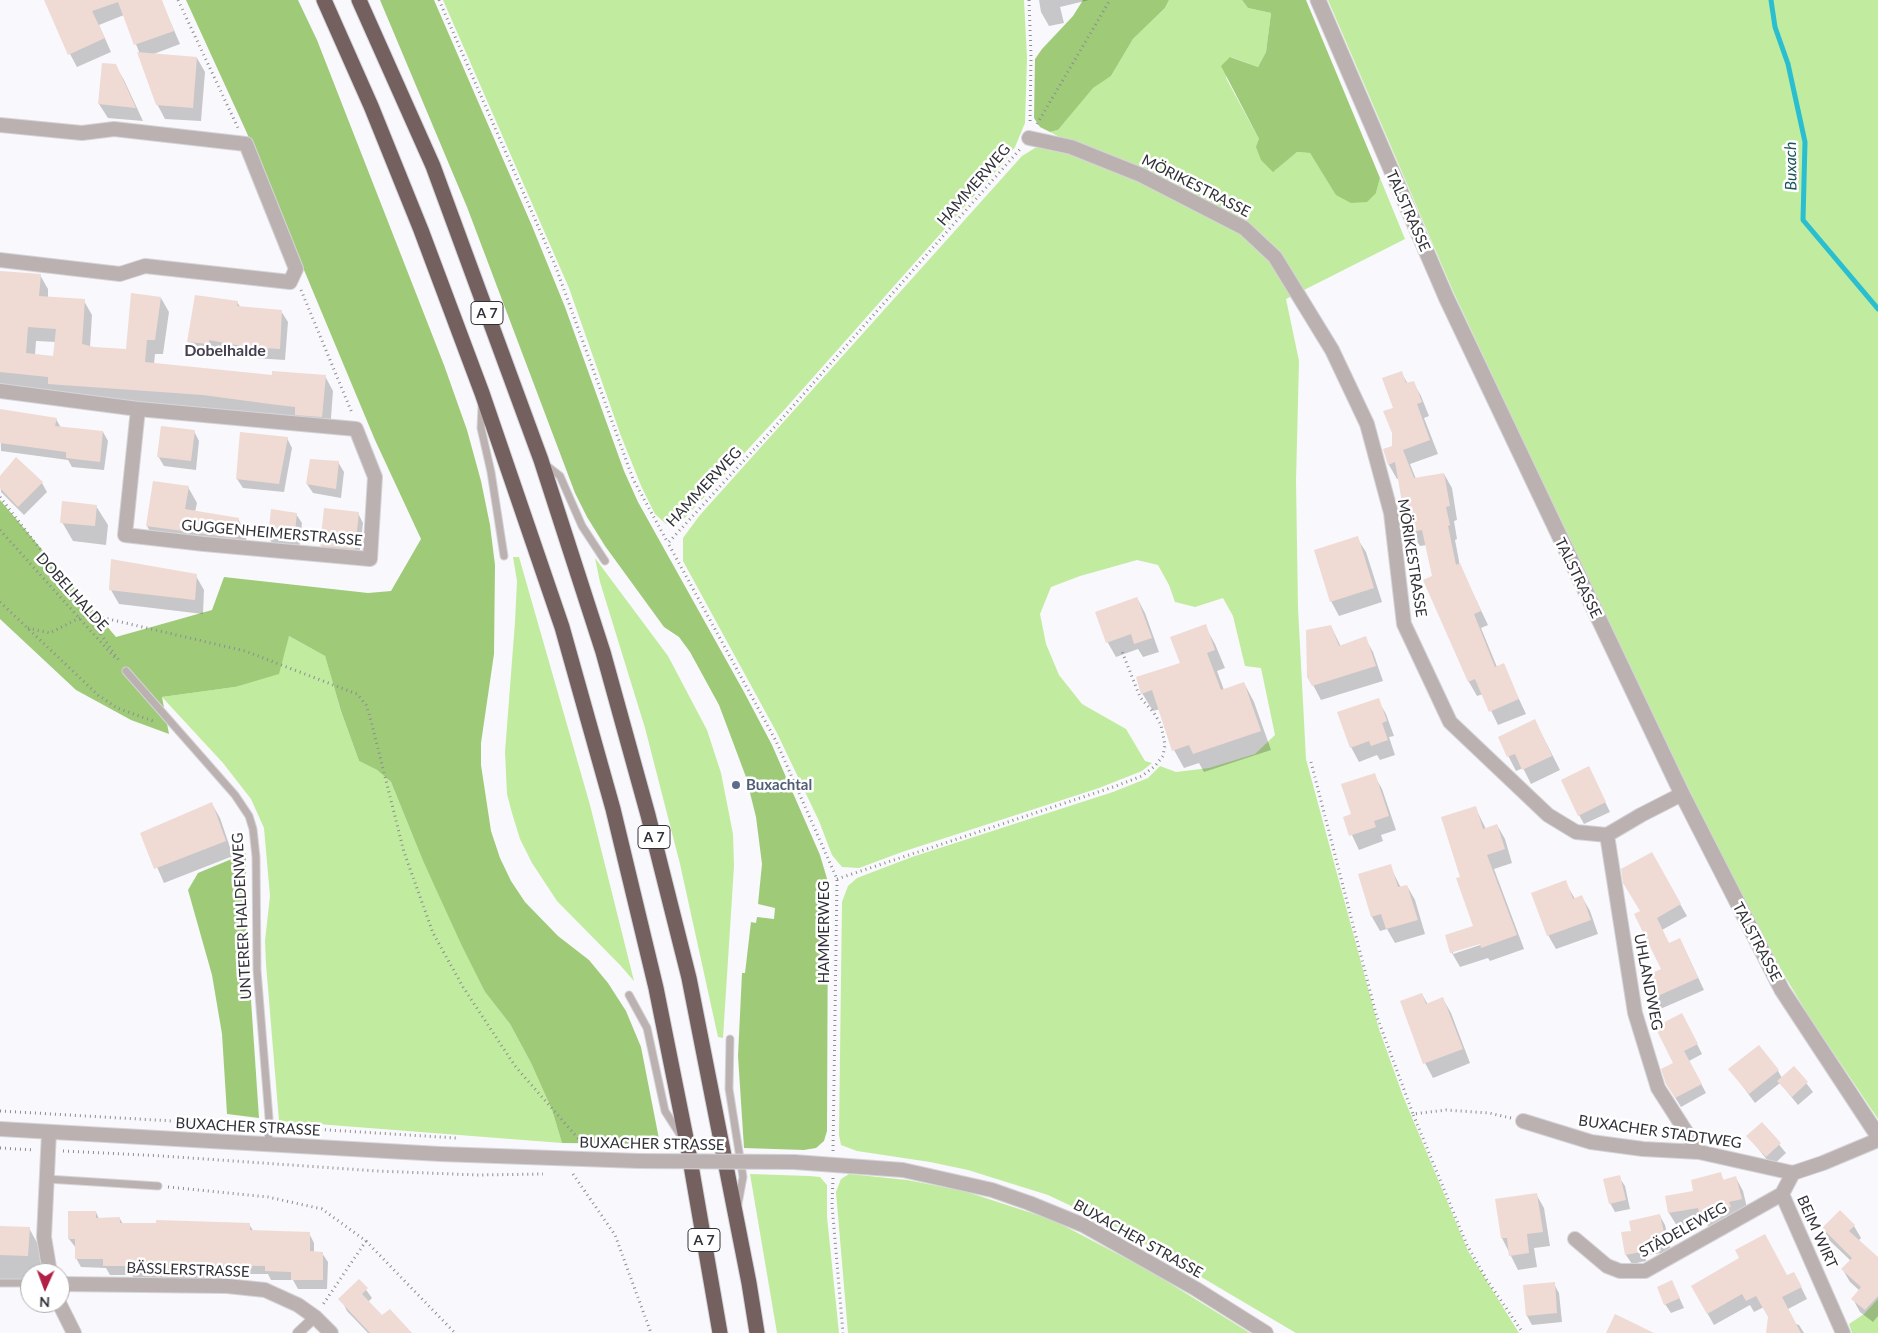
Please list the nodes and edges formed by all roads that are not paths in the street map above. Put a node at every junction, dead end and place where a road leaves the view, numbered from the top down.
1 (324, 0) edge
2 (359, 0) edge
3 (1318, 0) edge
4 (0, 125) edge
5 (1030, 138) road end
6 (0, 260) edge
7 (0, 392) edge
8 (482, 392) junction
9 (138, 409) junction
10 (541, 460) junction
11 (504, 556) dead end
12 (605, 561) dead end
13 (126, 671) road end
14 (1682, 794) junction
15 (1606, 835) junction
16 (629, 995) dead end
17 (730, 1039) dead end
18 (1523, 1121) road end
19 (0, 1129) edge
20 (49, 1132) junction
21 (1878, 1136) edge
22 (1878, 1140) edge
23 (268, 1144) junction
24 (688, 1148) junction
25 (1699, 1152) junction
26 (1793, 1173) junction
27 (47, 1179) junction
28 (158, 1186) road end
29 (1782, 1194) junction
30 (736, 1222) junction
31 (1575, 1239) dead end
32 (48, 1263) edge
33 (0, 1283) edge
34 (20, 1283) edge
35 (70, 1284) edge
36 (65, 1313) edge
37 (315, 1317) junction
38 (74, 1333) edge
39 (298, 1333) edge
40 (331, 1333) edge
41 (720, 1333) edge
42 (756, 1333) edge
43 (1266, 1333) edge
44 (1844, 1333) edge

1 - 8 highway, A 7
2 - 10 highway, A 7
3 - 14 street, TALSTRASSE
4 - 6 street
5 - 15 street, MÖRIKESTRASSE
7 - 9 street
8 - 11 lane
8 - 24 highway, A 7
9 - 9 street, GUGGENHEIMERSTRASSE
10 - 12 lane
10 - 30 highway, A 7
13 - 23 lane, UNTERER HALDENWEG
14 - 15 street
14 - 21 street, TALSTRASSE
15 - 25 street, UHLANDWEG
16 - 24 lane
17 - 30 lane
18 - 25 street, BUXACHER STADTWEG
19 - 20 street, BUXACHER STRASSE
20 - 23 street, BUXACHER STRASSE
20 - 27 street
22 - 26 street
23 - 43 street, BUXACHER STRASSE, bridge
24 - 41 highway, A 7
25 - 26 street, BUXACHER STADTWEG
26 - 29 street, BEIM WIRT
27 - 28 lane
27 - 32 street
29 - 31 street, STÄDELEWEG
29 - 44 street, BEIM WIRT
30 - 42 highway, A 7
33 - 34 lane
35 - 37 street, BÄSSLERSTRASSE
36 - 38 street
37 - 39 street
37 - 40 street, BÄSSLERSTRASSE

